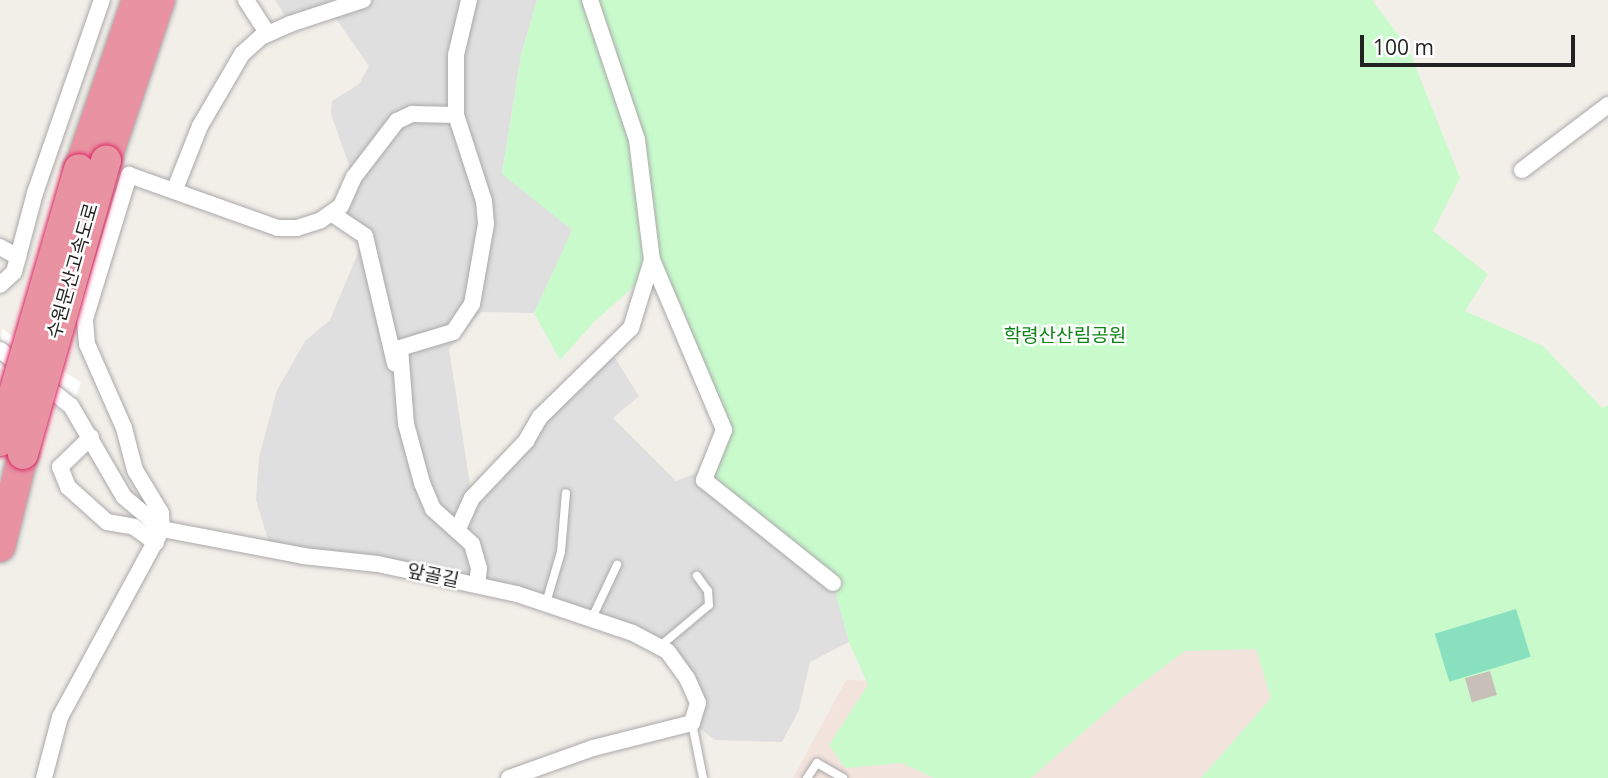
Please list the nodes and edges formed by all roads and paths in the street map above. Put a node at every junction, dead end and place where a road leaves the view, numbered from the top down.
1 (102, 0) edge
2 (137, 0) edge
3 (160, 0) edge
4 (246, 0) edge
5 (363, 0) edge
6 (469, 0) edge
7 (590, 0) edge
8 (268, 34) junction
9 (1608, 105) edge
10 (456, 115) junction
11 (92, 165) junction
12 (1522, 170) dead end
13 (175, 190) junction
14 (331, 213) junction
15 (0, 247) edge
16 (18, 257) junction
17 (652, 260) junction
18 (0, 285) edge
19 (0, 350) edge
20 (402, 395) junction
21 (91, 437) junction
22 (12, 447) edge
23 (566, 493) dead end
24 (458, 529) junction
25 (159, 536) junction
26 (0, 547) edge
27 (617, 565) dead end
28 (697, 576) dead end
29 (834, 583) dead end
30 (477, 585) junction
31 (546, 603) junction
32 (592, 618) junction
33 (659, 647) junction
34 (692, 723) junction
35 (44, 778) edge
36 (509, 778) edge
37 (703, 778) edge
38 (807, 778) edge
39 (843, 778) edge

1 - 16 street
2 - 11 highway, 수원문산고속도로
3 - 11 highway, 수원문산고속도로
4 - 8 street
5 - 8 street
6 - 10 street
7 - 17 street
8 - 13 street
9 - 12 street
10 - 14 street
10 - 20 street
11 - 22 highway, 수원문산고속도로, bridge
13 - 14 street
13 - 25 street
14 - 20 street
15 - 16 street
16 - 18 street
17 - 24 street
17 - 29 street
19 - 21 street
20 - 24 street
21 - 25 street
21 - 25 street
22 - 26 highway, 수원문산고속도로
23 - 31 lane
24 - 30 street
25 - 30 street, 앞골길
25 - 35 street
27 - 32 lane
28 - 33 lane
30 - 31 street, 앞골길
31 - 32 street, 앞골길
32 - 33 street, 앞골길
33 - 34 street, 앞골길
34 - 36 street
34 - 37 lane
38 - 39 lane

